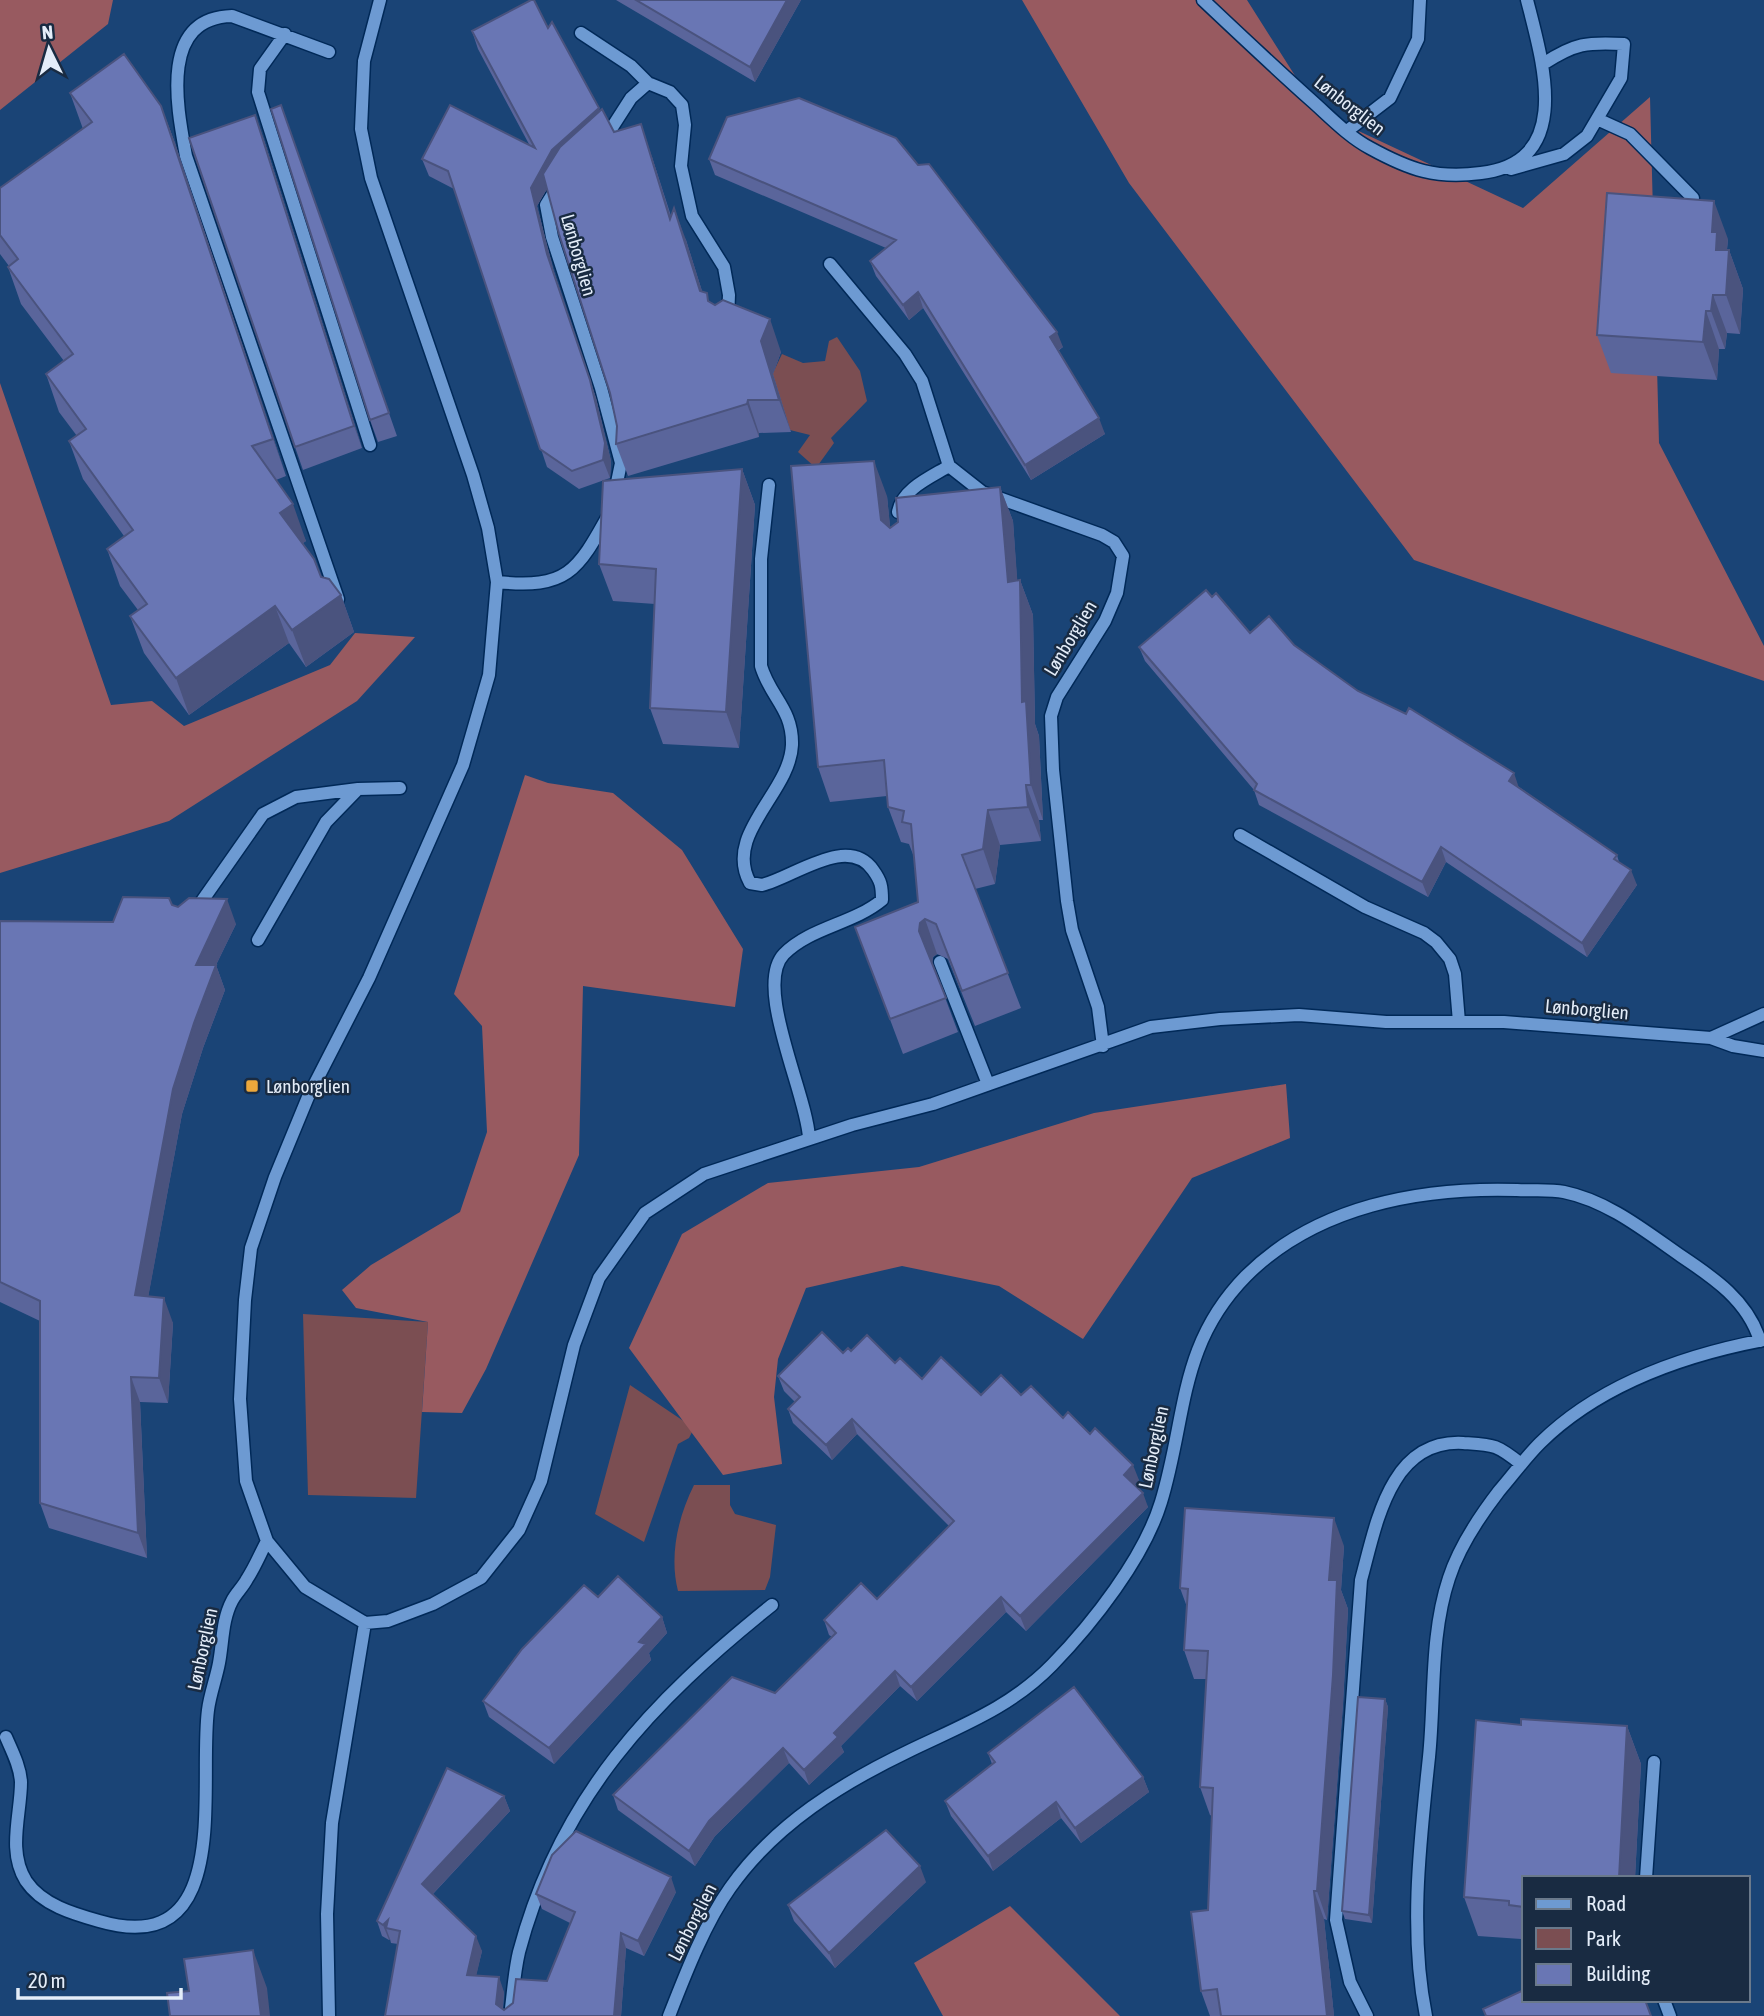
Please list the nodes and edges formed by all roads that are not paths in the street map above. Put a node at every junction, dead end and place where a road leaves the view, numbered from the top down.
1 (380, 0) edge
2 (1203, 0) edge
3 (1420, 0) edge
4 (1527, 0) edge
5 (581, 33) dead end
6 (285, 34) junction
7 (329, 52) dead end
8 (1544, 64) junction
9 (648, 83) junction
10 (1597, 119) junction
11 (1348, 131) junction
12 (595, 150) edge
13 (1502, 171) junction
14 (565, 174) edge
15 (1693, 198) edge
16 (830, 264) dead end
17 (727, 328) edge
18 (370, 445) edge
19 (949, 466) junction
20 (769, 485) dead end
21 (899, 528) edge
22 (497, 582) junction
23 (341, 608) dead end
24 (400, 788) dead end
25 (358, 789) junction
26 (1240, 835) dead end
27 (187, 923) edge
28 (258, 940) dead end
29 (940, 962) edge
30 (1764, 1014) edge
31 (1459, 1022) junction
32 (1712, 1038) junction
33 (1103, 1046) junction
34 (1764, 1051) edge
35 (988, 1084) junction
36 (809, 1138) junction
37 (1762, 1340) edge
38 (1521, 1464) junction
39 (267, 1541) junction
40 (772, 1605) dead end
41 (365, 1623) junction
42 (6, 1737) dead end
43 (1654, 1762) dead end
44 (1646, 1876) edge
45 (329, 2016) edge
46 (510, 2016) edge
47 (669, 2016) edge
48 (1367, 2016) edge
49 (1426, 2016) edge

1 - 22 street
2 - 11 street, Lønborglien
3 - 11 street
4 - 8 street, Lønborglien
5 - 9 street
6 - 7 street
6 - 18 street
6 - 23 street
8 - 10 street
8 - 13 street, Lønborglien
9 - 12 street
9 - 17 street
10 - 13 street
10 - 15 street
11 - 13 street, Lønborglien
14 - 22 street, Lønborglien
16 - 19 street
19 - 21 street
19 - 33 street, Lønborglien
20 - 36 street
22 - 39 street
24 - 25 street
25 - 27 street
25 - 28 street
26 - 31 street
29 - 35 street
30 - 32 street, Lønborglien
31 - 32 street, Lønborglien
31 - 33 street, Lønborglien
32 - 34 street, Lønborglien
33 - 35 street, Lønborglien
35 - 36 street, Lønborglien
36 - 41 street, Lønborglien
37 - 38 street, Lønborglien
37 - 47 street, Lønborglien
38 - 48 street
38 - 49 street, Lønborglien
39 - 41 street
39 - 42 street, Lønborglien
40 - 46 street
41 - 45 street
43 - 44 street

